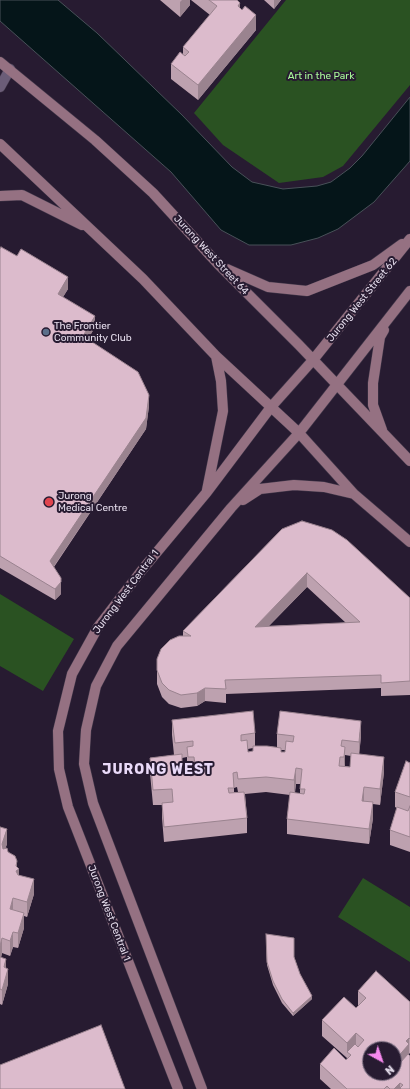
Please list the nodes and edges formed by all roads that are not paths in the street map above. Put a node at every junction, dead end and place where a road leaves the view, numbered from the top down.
1 (0, 62) edge
2 (10, 69) junction
3 (0, 87) edge
4 (0, 144) edge
5 (0, 196) edge
6 (89, 228) junction
7 (410, 239) edge
8 (218, 265) junction
9 (410, 291) edge
10 (391, 315) junction
11 (216, 356) junction
12 (313, 360) junction
13 (338, 385) junction
14 (271, 407) junction
15 (299, 433) junction
16 (384, 436) junction
17 (410, 461) edge
18 (206, 492) junction
19 (354, 494) junction
20 (231, 508) junction
21 (410, 542) edge
22 (178, 1089) edge
23 (202, 1089) edge

1 - 2 street, Jurong West Street 64
2 - 3 street
2 - 8 street, Jurong West Street 64
4 - 6 street
5 - 6 street
6 - 11 street
7 - 8 street
7 - 12 street, Jurong West Street 62
8 - 12 street, Jurong West Street 64
9 - 10 street
10 - 13 street
10 - 16 street
11 - 14 street
11 - 18 street
12 - 13 street, Jurong West Street 64
12 - 14 street, Jurong West Central 1
13 - 15 street
13 - 16 street, Jurong West Street 64
14 - 15 street
14 - 18 street, Jurong West Central 1
15 - 19 street
15 - 20 street
16 - 17 street, Jurong West Street 64
18 - 22 street, Jurong West Central 1
19 - 20 street
19 - 21 street
20 - 23 street

